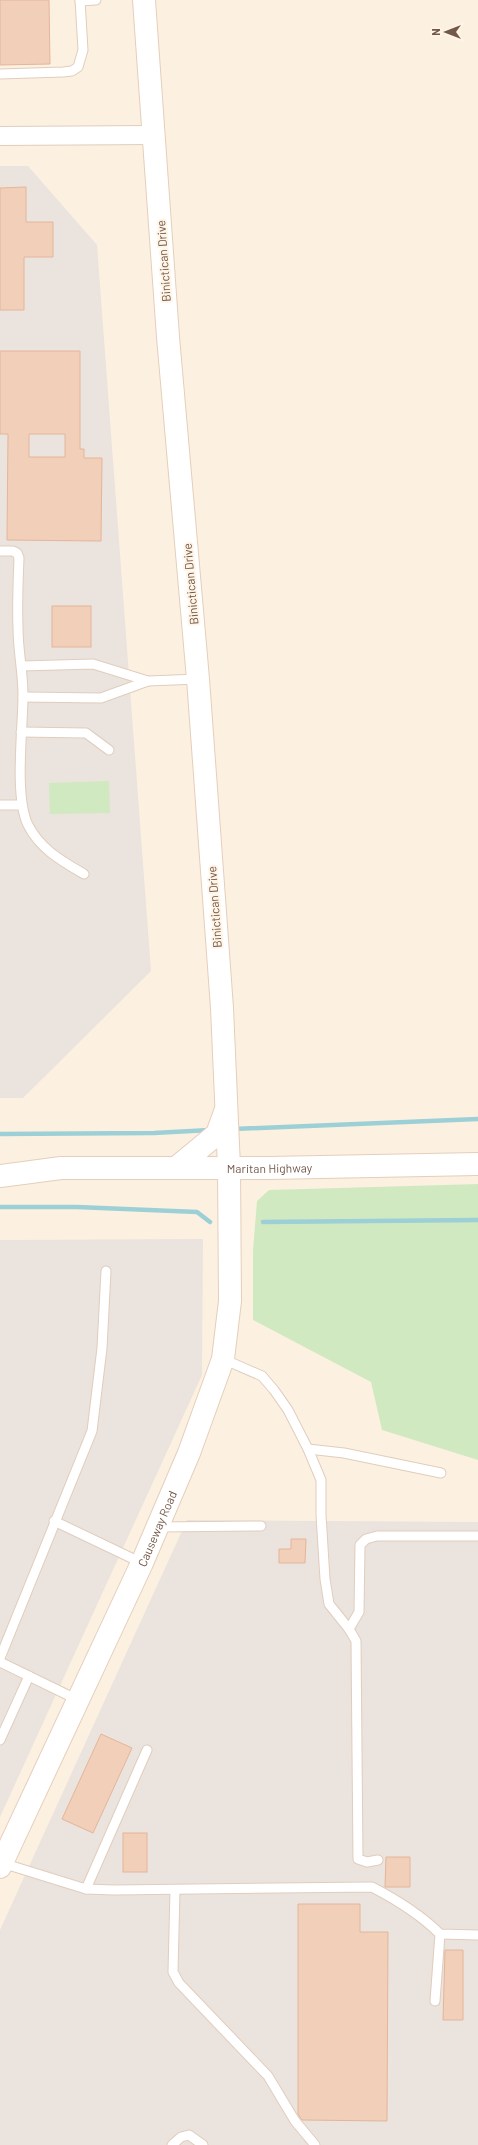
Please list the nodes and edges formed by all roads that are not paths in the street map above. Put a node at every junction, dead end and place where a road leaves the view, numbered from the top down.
1 (96, 0) edge
2 (144, 0) edge
3 (80, 1) edge
4 (0, 74) edge
5 (154, 135) junction
6 (0, 136) edge
7 (0, 551) edge
8 (22, 666) junction
9 (198, 679) junction
10 (148, 681) junction
11 (23, 698) junction
12 (21, 732) junction
13 (109, 750) dead end
14 (0, 805) edge
15 (22, 805) junction
16 (84, 874) dead end
17 (227, 1107) junction
18 (0, 1160) edge
19 (478, 1164) edge
20 (229, 1167) junction
21 (61, 1168) junction
22 (176, 1168) junction
23 (0, 1176) edge
24 (106, 1271) dead end
25 (223, 1359) junction
26 (308, 1449) junction
27 (441, 1473) dead end
28 (54, 1521) junction
29 (260, 1526) dead end
30 (157, 1527) junction
31 (478, 1536) edge
32 (142, 1563) junction
33 (349, 1629) junction
34 (0, 1658) edge
35 (0, 1662) edge
36 (29, 1676) junction
37 (78, 1700) junction
38 (0, 1740) edge
39 (147, 1750) dead end
40 (378, 1860) dead end
41 (1, 1865) edge
42 (86, 1889) junction
43 (175, 1890) junction
44 (440, 1934) junction
45 (478, 1935) edge
46 (435, 2001) dead end
47 (172, 2145) edge
48 (203, 2145) edge
49 (315, 2145) edge

1 - 3 lane
2 - 5 street, Binictican Drive
3 - 4 lane
5 - 6 street
5 - 9 street, Binictican Drive
7 - 8 lane
8 - 10 lane
8 - 11 lane
9 - 10 lane
9 - 17 street, Binictican Drive
10 - 11 lane
11 - 12 lane
12 - 13 lane
12 - 15 lane
14 - 15 lane
15 - 16 lane
17 - 20 street, Binictican Drive
17 - 22 street
18 - 21 street, Maritan Highway
19 - 20 street, Maritan Highway
20 - 22 street, Maritan Highway
20 - 25 street, Causeway Road
21 - 22 street, Maritan Highway
21 - 23 street, Maritan Highway
24 - 28 lane
25 - 26 lane
25 - 30 street, Causeway Road
26 - 27 lane
26 - 33 lane
28 - 32 lane
28 - 34 lane
29 - 30 lane
30 - 32 street, Causeway Road
31 - 33 lane
32 - 37 street, Causeway Road
33 - 40 lane
35 - 36 lane
36 - 37 lane
36 - 38 lane
37 - 41 street, Causeway Road
39 - 42 lane
41 - 42 lane
42 - 43 lane
43 - 44 lane
43 - 49 lane
44 - 45 lane
44 - 46 lane
47 - 48 lane

